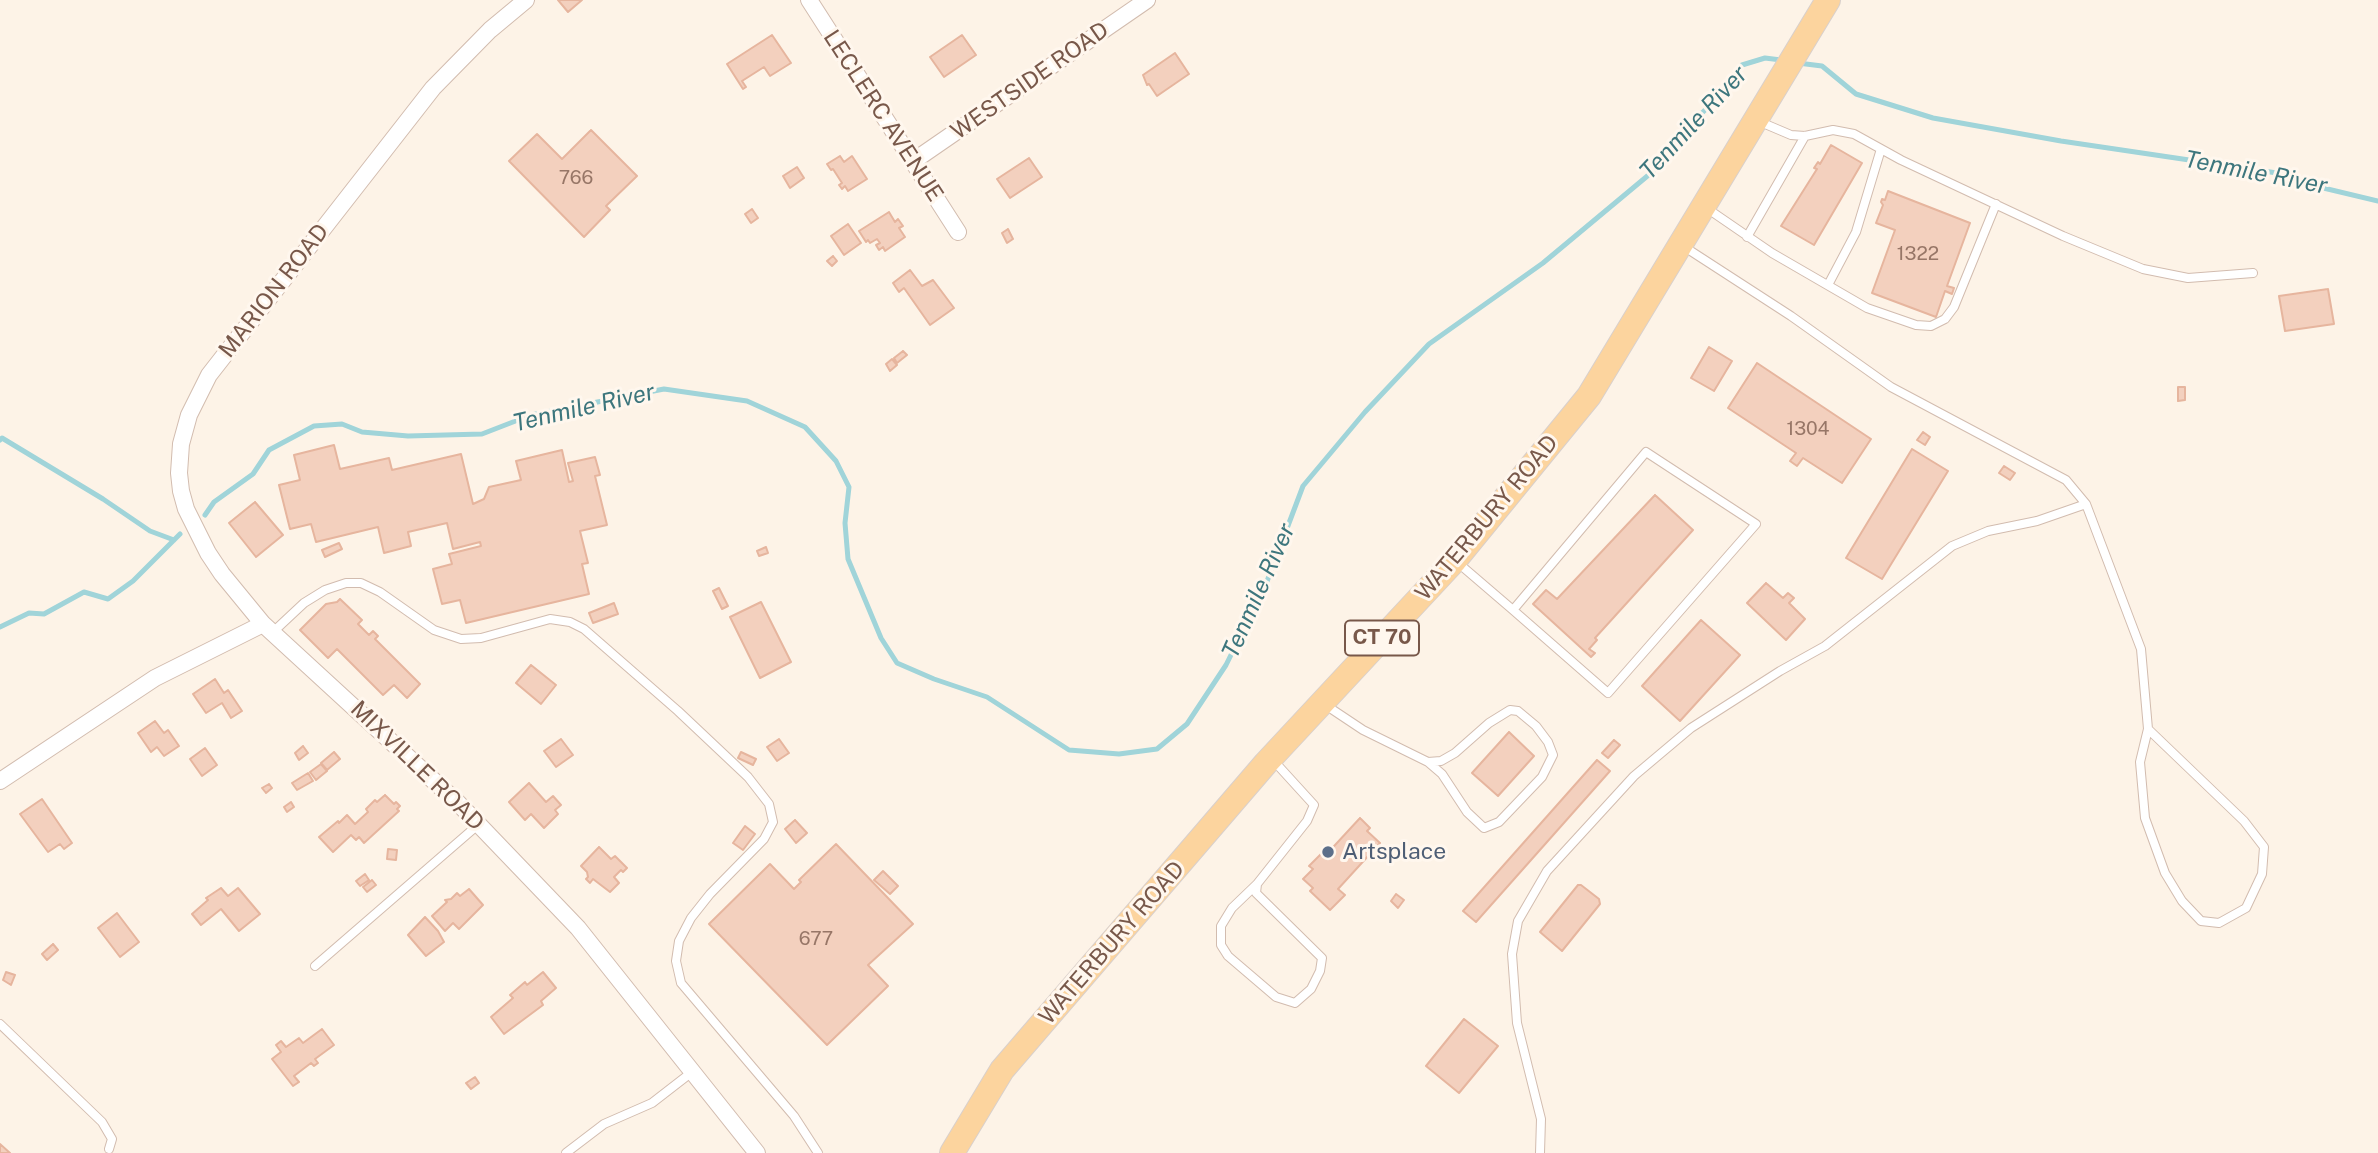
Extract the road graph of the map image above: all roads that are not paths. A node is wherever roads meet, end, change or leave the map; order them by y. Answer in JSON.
{"nodes":[{"id":1,"x":526,"y":0,"type":"edge"},
{"id":2,"x":809,"y":0,"type":"edge"},
{"id":3,"x":1147,"y":0,"type":"edge"},
{"id":4,"x":1828,"y":0,"type":"edge"},
{"id":5,"x":1756,"y":120,"type":"junction"},
{"id":6,"x":1805,"y":136,"type":"junction"},
{"id":7,"x":1881,"y":149,"type":"junction"},
{"id":8,"x":912,"y":162,"type":"junction"},
{"id":9,"x":1996,"y":204,"type":"junction"},
{"id":10,"x":1703,"y":206,"type":"junction"},
{"id":11,"x":958,"y":232,"type":"dead end"},
{"id":12,"x":1747,"y":237,"type":"junction"},
{"id":13,"x":1681,"y":244,"type":"junction"},
{"id":14,"x":2253,"y":273,"type":"dead end"},
{"id":15,"x":1828,"y":285,"type":"junction"},
{"id":16,"x":2085,"y":504,"type":"junction"},
{"id":17,"x":1455,"y":560,"type":"junction"},
{"id":18,"x":1513,"y":610,"type":"junction"},
{"id":19,"x":268,"y":628,"type":"junction"},
{"id":20,"x":1322,"y":703,"type":"junction"},
{"id":21,"x":2148,"y":729,"type":"junction"},
{"id":22,"x":1271,"y":758,"type":"junction"},
{"id":23,"x":1428,"y":762,"type":"junction"},
{"id":24,"x":0,"y":781,"type":"edge"},
{"id":25,"x":479,"y":824,"type":"junction"},
{"id":26,"x":1257,"y":884,"type":"junction"},
{"id":27,"x":315,"y":966,"type":"dead end"},
{"id":28,"x":0,"y":1024,"type":"edge"},
{"id":29,"x":693,"y":1072,"type":"junction"},
{"id":30,"x":109,"y":1149,"type":"dead end"},
{"id":31,"x":566,"y":1153,"type":"edge"},
{"id":32,"x":757,"y":1153,"type":"edge"},
{"id":33,"x":818,"y":1153,"type":"edge"},
{"id":34,"x":951,"y":1153,"type":"edge"},
{"id":35,"x":1539,"y":1153,"type":"edge"}],
"edges":[{"from":1,"to":19,"type":"street","name":"MARION ROAD"},
{"from":2,"to":8,"type":"street","name":"LECLERC AVENUE"},
{"from":3,"to":8,"type":"street","name":"WESTSIDE ROAD"},
{"from":4,"to":5,"type":"main road","name":"WATERBURY ROAD","number":"CT 70"},
{"from":5,"to":6,"type":"lane"},
{"from":5,"to":10,"type":"main road","name":"WATERBURY ROAD","number":"CT 70"},
{"from":6,"to":7,"type":"lane"},
{"from":6,"to":12,"type":"lane"},
{"from":7,"to":9,"type":"lane"},
{"from":7,"to":15,"type":"lane"},
{"from":8,"to":11,"type":"street","name":"LECLERC AVENUE"},
{"from":9,"to":14,"type":"lane"},
{"from":9,"to":15,"type":"lane"},
{"from":10,"to":12,"type":"lane"},
{"from":10,"to":13,"type":"main road","name":"WATERBURY ROAD","number":"CT 70"},
{"from":12,"to":15,"type":"lane"},
{"from":13,"to":16,"type":"lane"},
{"from":13,"to":17,"type":"main road","name":"WATERBURY ROAD","number":"CT 70"},
{"from":16,"to":21,"type":"lane"},
{"from":16,"to":35,"type":"lane"},
{"from":17,"to":18,"type":"lane"},
{"from":17,"to":20,"type":"main road","name":"WATERBURY ROAD","number":"CT 70"},
{"from":18,"to":18,"type":"lane"},
{"from":19,"to":24,"type":"street"},
{"from":19,"to":25,"type":"street","name":"MIXVILLE ROAD"},
{"from":19,"to":33,"type":"lane"},
{"from":20,"to":22,"type":"main road","name":"WATERBURY ROAD","number":"CT 70"},
{"from":20,"to":23,"type":"lane"},
{"from":21,"to":21,"type":"lane"},
{"from":22,"to":26,"type":"lane"},
{"from":22,"to":34,"type":"main road","name":"WATERBURY ROAD","number":"CT 70"},
{"from":23,"to":23,"type":"lane"},
{"from":25,"to":27,"type":"lane"},
{"from":25,"to":29,"type":"street","name":"MIXVILLE ROAD"},
{"from":26,"to":26,"type":"lane"},
{"from":28,"to":30,"type":"lane"},
{"from":29,"to":31,"type":"lane"},
{"from":29,"to":32,"type":"street","name":"MIXVILLE ROAD"}]}
